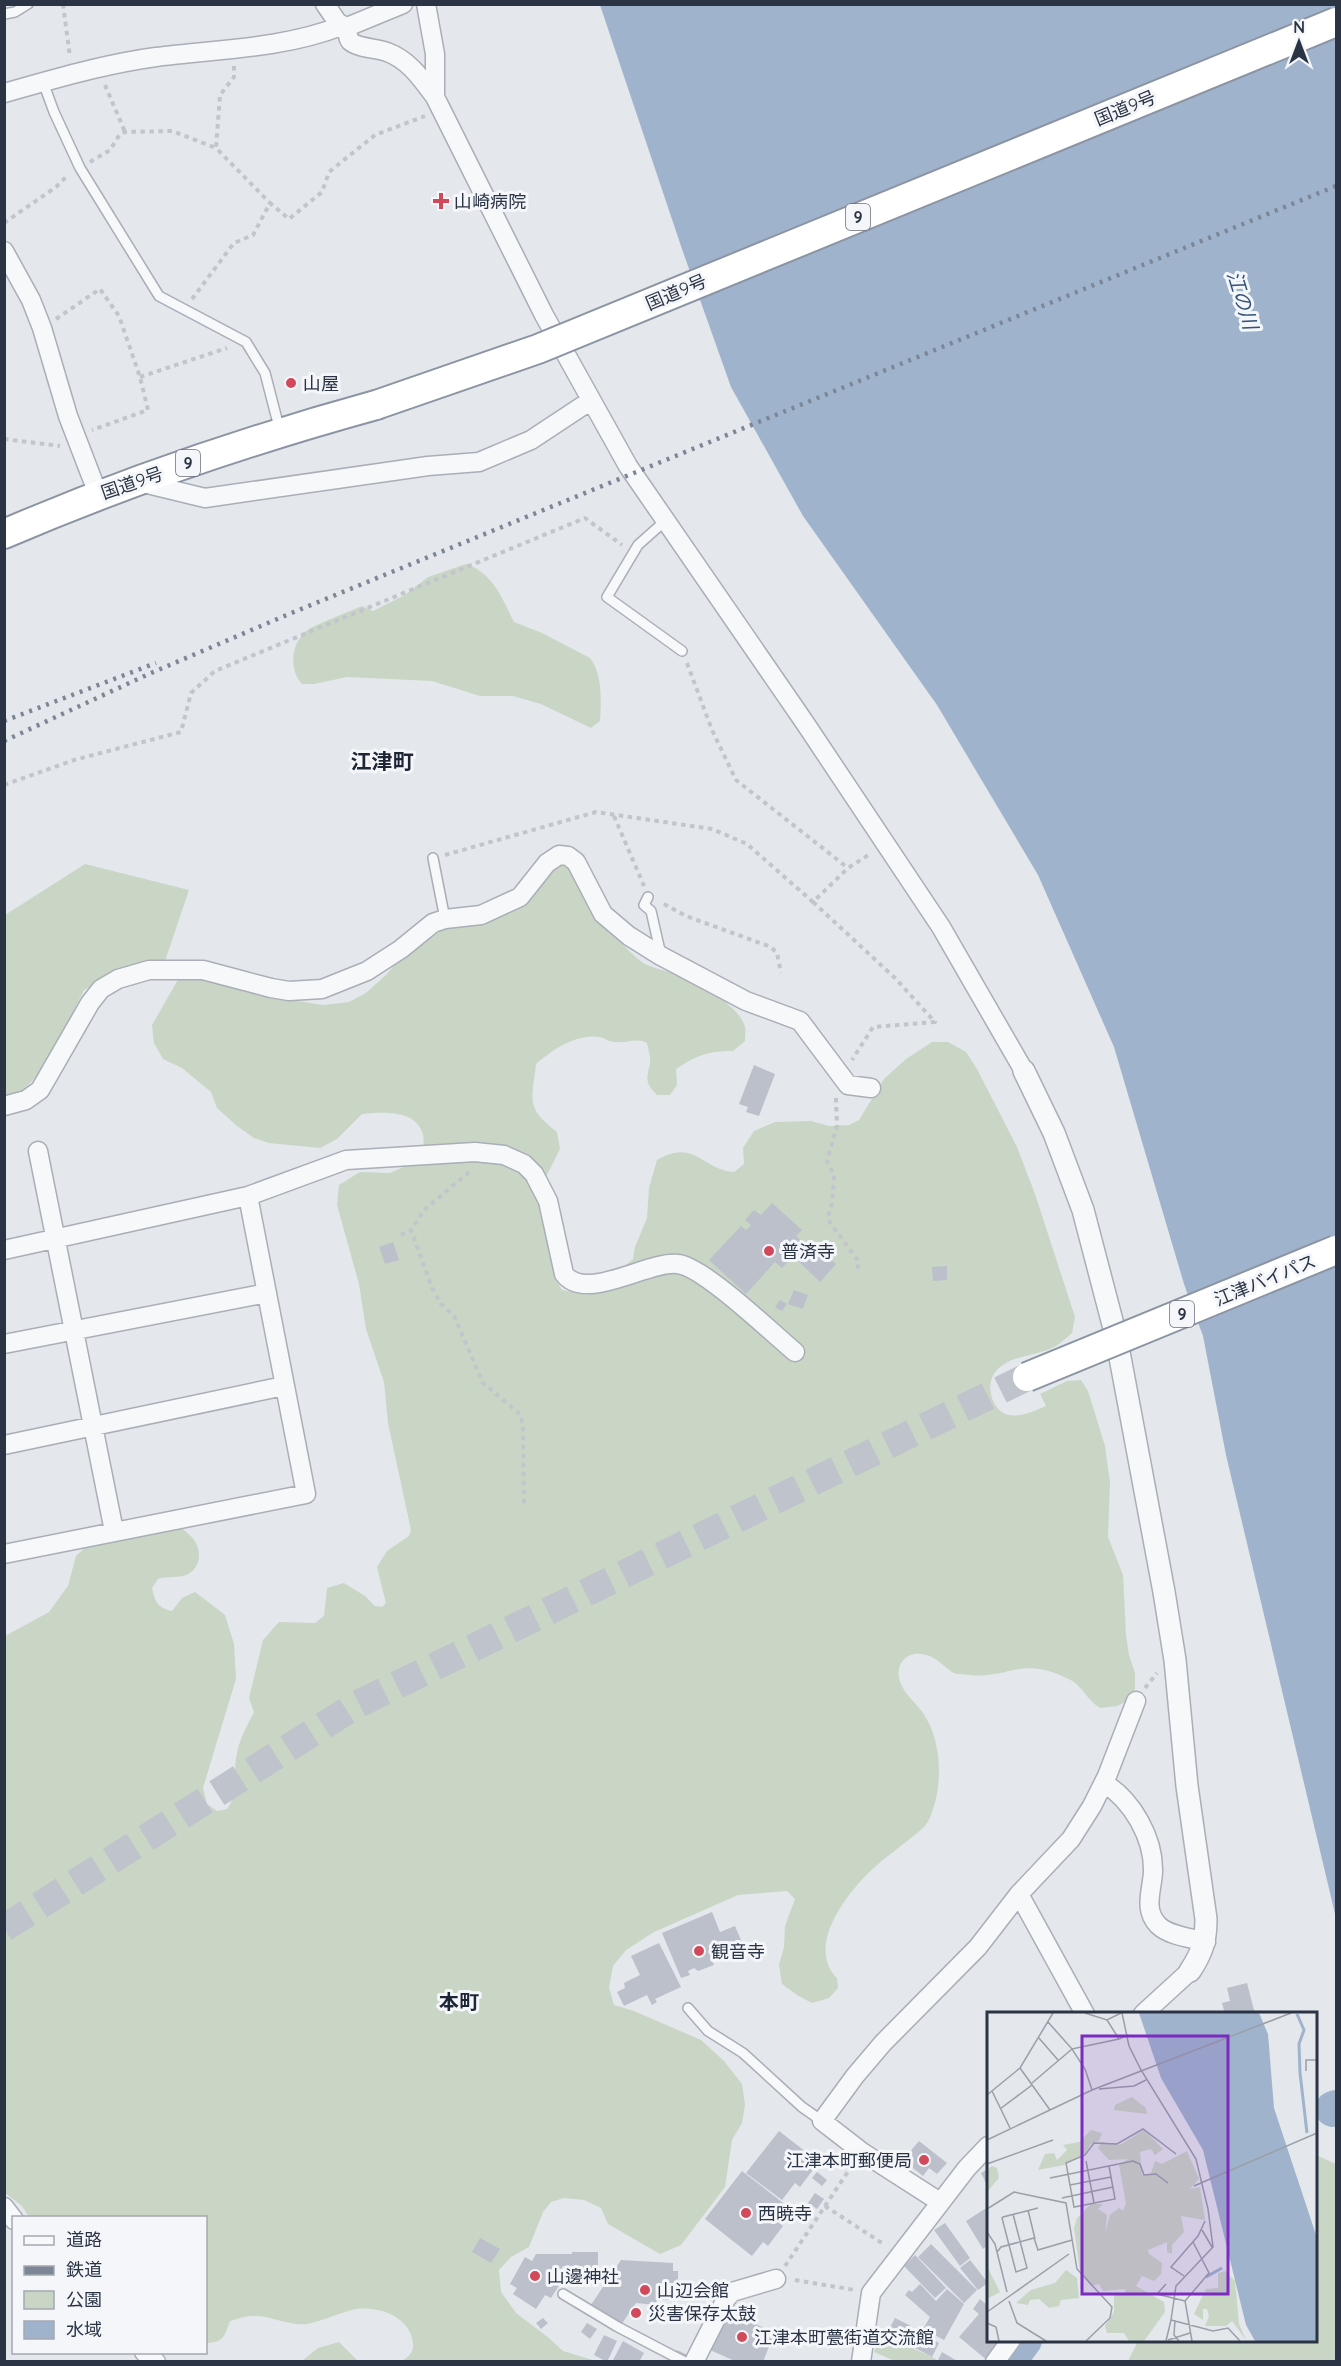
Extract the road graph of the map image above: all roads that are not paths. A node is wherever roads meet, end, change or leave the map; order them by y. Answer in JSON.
{"nodes":[{"id":1,"x":28,"y":4,"type":"edge"},
{"id":2,"x":325,"y":4,"type":"edge"},
{"id":3,"x":403,"y":4,"type":"edge"},
{"id":4,"x":426,"y":4,"type":"edge"},
{"id":5,"x":4,"y":14,"type":"edge"},
{"id":6,"x":1336,"y":22,"type":"edge"},
{"id":7,"x":344,"y":26,"type":"junction"},
{"id":8,"x":43,"y":82,"type":"junction"},
{"id":9,"x":4,"y":93,"type":"edge"},
{"id":10,"x":438,"y":103,"type":"junction"},
{"id":11,"x":4,"y":251,"type":"edge"},
{"id":12,"x":590,"y":401,"type":"junction"},
{"id":13,"x":280,"y":432,"type":"junction"},
{"id":14,"x":136,"y":481,"type":"junction"},
{"id":15,"x":98,"y":494,"type":"junction"},
{"id":16,"x":665,"y":521,"type":"junction"},
{"id":17,"x":4,"y":534,"type":"edge"},
{"id":18,"x":682,"y":651,"type":"road end"},
{"id":19,"x":433,"y":858,"type":"road end"},
{"id":20,"x":648,"y":897,"type":"road end"},
{"id":21,"x":445,"y":919,"type":"junction"},
{"id":22,"x":661,"y":956,"type":"junction"},
{"id":23,"x":1024,"y":1071,"type":"joint"},
{"id":24,"x":871,"y":1088,"type":"dead end"},
{"id":25,"x":4,"y":1106,"type":"edge"},
{"id":26,"x":38,"y":1151,"type":"dead end"},
{"id":27,"x":248,"y":1196,"type":"junction"},
{"id":28,"x":56,"y":1239,"type":"junction"},
{"id":29,"x":1336,"y":1249,"type":"edge"},
{"id":30,"x":4,"y":1250,"type":"edge"},
{"id":31,"x":267,"y":1293,"type":"junction"},
{"id":32,"x":74,"y":1330,"type":"junction"},
{"id":33,"x":1125,"y":1333,"type":"junction"},
{"id":34,"x":4,"y":1344,"type":"edge"},
{"id":35,"x":795,"y":1352,"type":"dead end"},
{"id":36,"x":1027,"y":1377,"type":"tunnel mouth"},
{"id":37,"x":284,"y":1386,"type":"junction"},
{"id":38,"x":94,"y":1427,"type":"junction"},
{"id":39,"x":4,"y":1445,"type":"edge"},
{"id":40,"x":114,"y":1531,"type":"junction"},
{"id":41,"x":4,"y":1554,"type":"edge"},
{"id":42,"x":1136,"y":1701,"type":"dead end"},
{"id":43,"x":1104,"y":1783,"type":"junction"},
{"id":44,"x":1019,"y":1893,"type":"junction"},
{"id":45,"x":1206,"y":1942,"type":"junction"},
{"id":46,"x":1190,"y":1971,"type":"joint"},
{"id":47,"x":688,"y":2008,"type":"dead end"},
{"id":48,"x":1084,"y":2012,"type":"edge"},
{"id":49,"x":1144,"y":2012,"type":"edge"},
{"id":50,"x":822,"y":2121,"type":"junction"},
{"id":51,"x":987,"y":2147,"type":"edge"},
{"id":52,"x":940,"y":2202,"type":"junction"},
{"id":53,"x":776,"y":2279,"type":"road end"},
{"id":54,"x":563,"y":2294,"type":"dead end"},
{"id":55,"x":1009,"y":2342,"type":"edge"},
{"id":56,"x":685,"y":2361,"type":"edge"},
{"id":57,"x":694,"y":2361,"type":"edge"},
{"id":58,"x":861,"y":2361,"type":"edge"},
{"id":59,"x":995,"y":2361,"type":"edge"}],
"edges":[{"from":1,"to":5,"type":"lane"},
{"from":2,"to":7,"type":"street"},
{"from":3,"to":7,"type":"street"},
{"from":4,"to":10,"type":"street"},
{"from":6,"to":13,"type":"highway","name":"国道9号","number":"9","bridge":true},
{"from":7,"to":8,"type":"street"},
{"from":7,"to":10,"type":"street"},
{"from":8,"to":9,"type":"street"},
{"from":8,"to":13,"type":"lane"},
{"from":10,"to":12,"type":"street"},
{"from":11,"to":15,"type":"street"},
{"from":12,"to":14,"type":"street"},
{"from":12,"to":16,"type":"street"},
{"from":13,"to":14,"type":"highway","name":"国道9号","number":"9"},
{"from":14,"to":15,"type":"highway","name":"国道9号","number":"9"},
{"from":15,"to":17,"type":"highway","name":"国道9号","number":"9"},
{"from":16,"to":18,"type":"lane"},
{"from":16,"to":23,"type":"street"},
{"from":19,"to":21,"type":"lane"},
{"from":20,"to":22,"type":"lane"},
{"from":21,"to":22,"type":"street"},
{"from":21,"to":25,"type":"street"},
{"from":22,"to":24,"type":"street"},
{"from":23,"to":33,"type":"street"},
{"from":26,"to":28,"type":"street"},
{"from":27,"to":28,"type":"street"},
{"from":27,"to":31,"type":"street"},
{"from":27,"to":35,"type":"street"},
{"from":28,"to":30,"type":"street"},
{"from":28,"to":32,"type":"street"},
{"from":29,"to":33,"type":"street","bridge":true},
{"from":29,"to":36,"type":"highway","name":"江津バイパス","number":"9","bridge":true},
{"from":31,"to":32,"type":"street"},
{"from":31,"to":37,"type":"street"},
{"from":32,"to":34,"type":"street"},
{"from":32,"to":38,"type":"street"},
{"from":33,"to":45,"type":"street"},
{"from":37,"to":38,"type":"street"},
{"from":37,"to":40,"type":"street"},
{"from":38,"to":39,"type":"street"},
{"from":38,"to":40,"type":"street"},
{"from":40,"to":41,"type":"street"},
{"from":42,"to":43,"type":"street"},
{"from":43,"to":44,"type":"street"},
{"from":43,"to":45,"type":"street"},
{"from":44,"to":48,"type":"street"},
{"from":44,"to":50,"type":"street"},
{"from":45,"to":46,"type":"street"},
{"from":46,"to":49,"type":"street"},
{"from":47,"to":50,"type":"lane"},
{"from":50,"to":52,"type":"street"},
{"from":51,"to":52,"type":"street"},
{"from":52,"to":58,"type":"street"},
{"from":53,"to":57,"type":"street"},
{"from":54,"to":56,"type":"lane"},
{"from":55,"to":59,"type":"street"}]}
